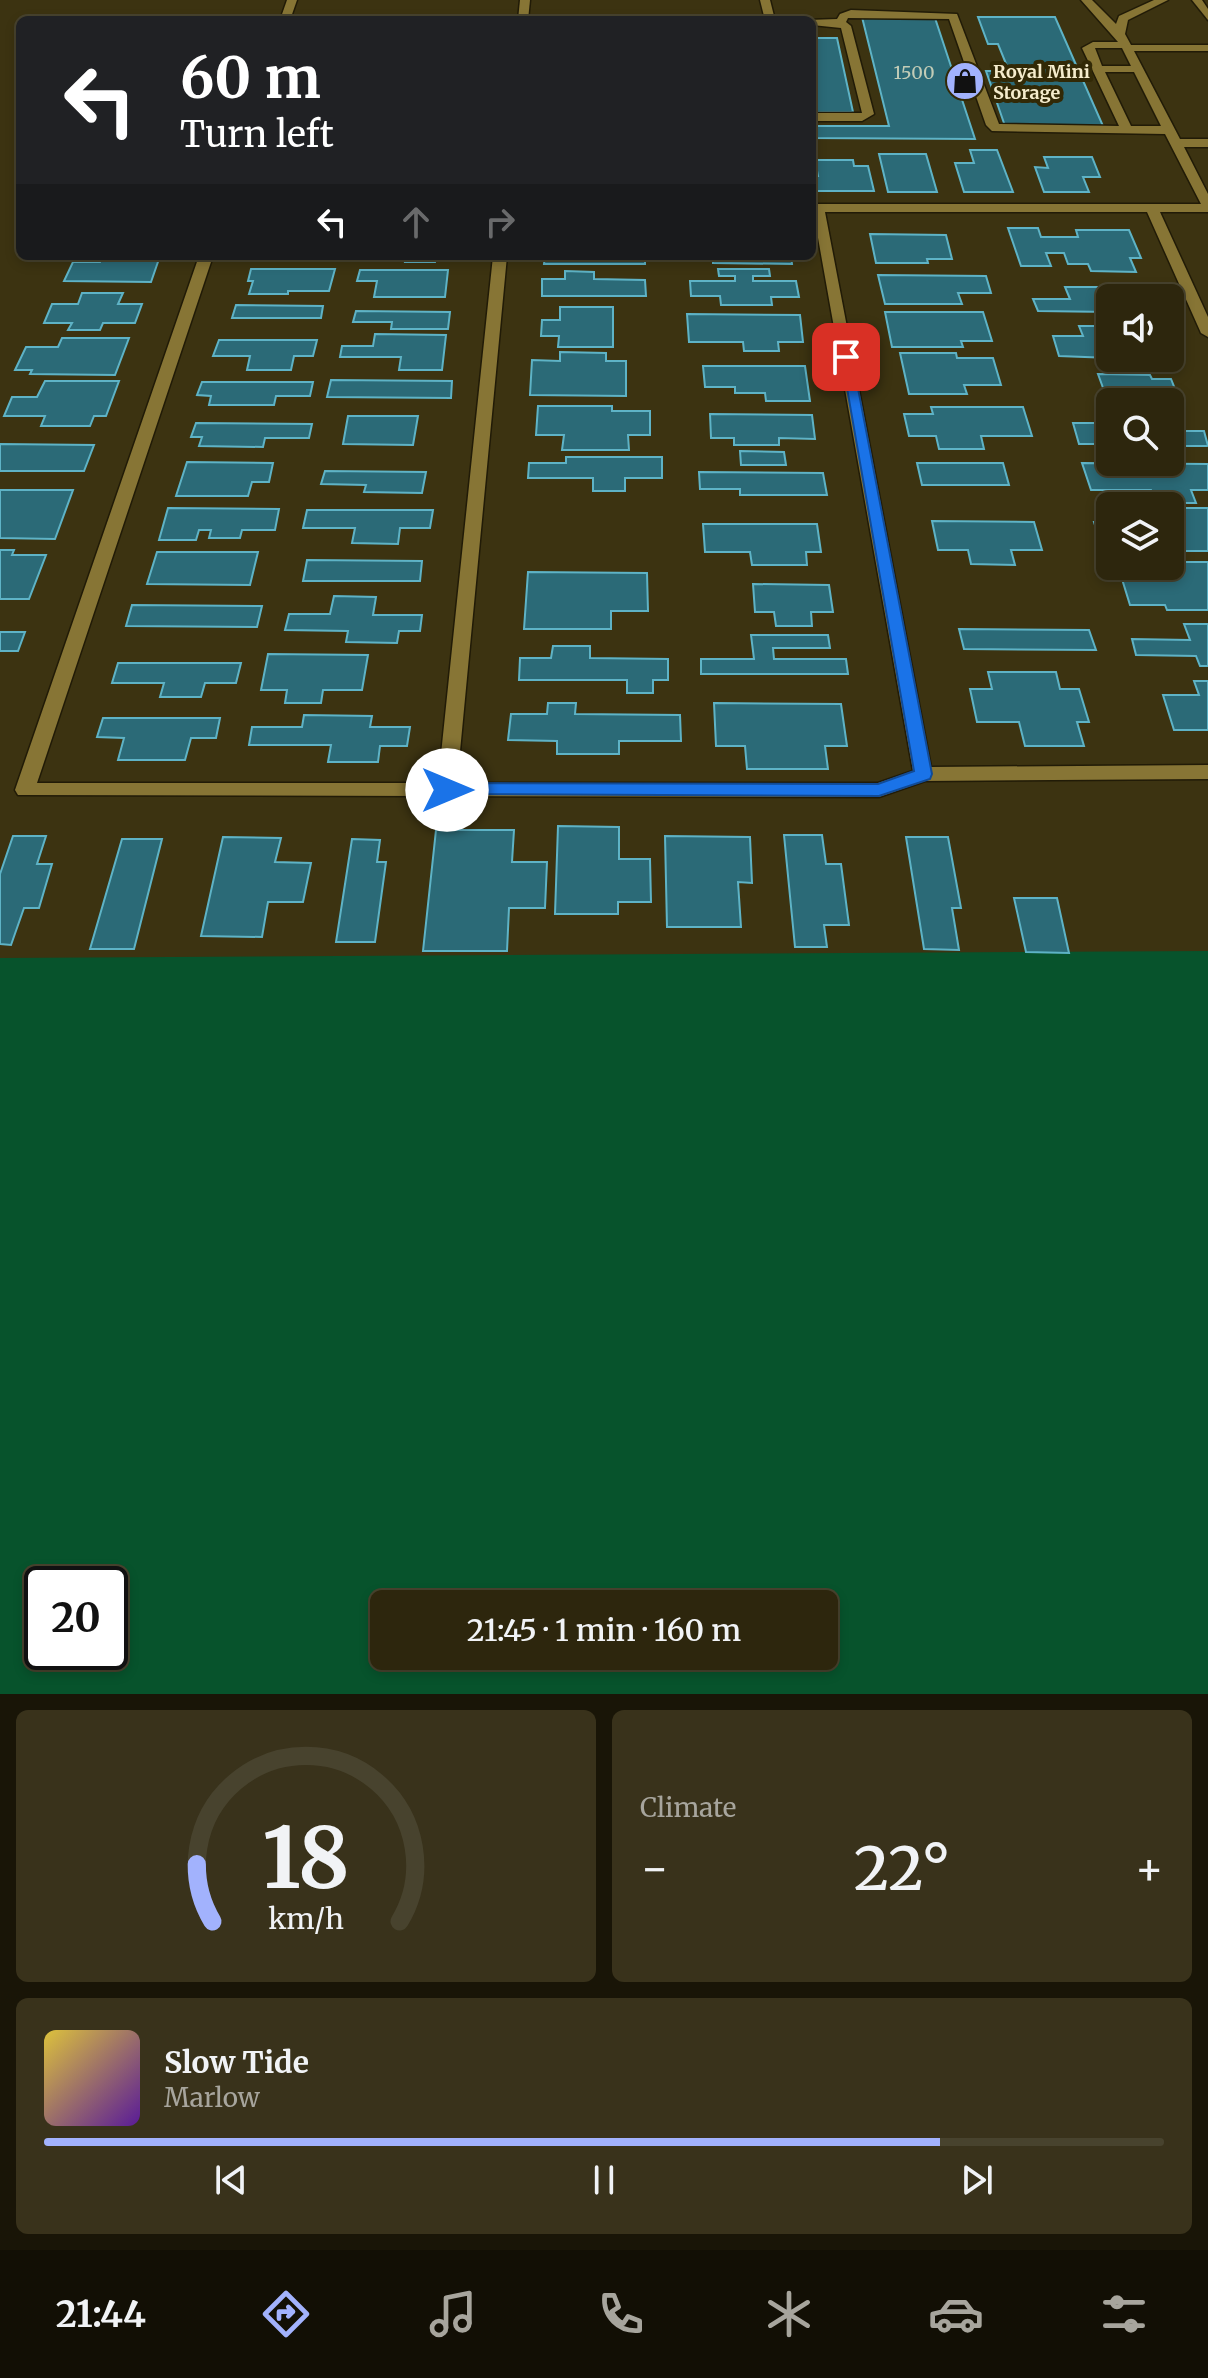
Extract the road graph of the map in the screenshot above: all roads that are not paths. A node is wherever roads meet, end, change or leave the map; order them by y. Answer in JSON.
{"nodes":[{"id":1,"x":1086,"y":0,"type":"edge"},
{"id":2,"x":1163,"y":0,"type":"edge"},
{"id":3,"x":1197,"y":0,"type":"edge"},
{"id":4,"x":1208,"y":17,"type":"edge"},
{"id":5,"x":816,"y":22,"type":"edge"},
{"id":6,"x":840,"y":23,"type":"junction"},
{"id":7,"x":1124,"y":42,"type":"junction"},
{"id":8,"x":1208,"y":48,"type":"edge"},
{"id":9,"x":1098,"y":69,"type":"junction"},
{"id":10,"x":1138,"y":69,"type":"junction"},
{"id":11,"x":816,"y":117,"type":"edge"},
{"id":12,"x":1127,"y":130,"type":"junction"},
{"id":13,"x":1168,"y":130,"type":"junction"},
{"id":14,"x":1175,"y":143,"type":"junction"},
{"id":15,"x":1208,"y":143,"type":"edge"},
{"id":16,"x":1208,"y":207,"type":"edge"},
{"id":17,"x":816,"y":208,"type":"edge"},
{"id":18,"x":1152,"y":208,"type":"junction"},
{"id":19,"x":816,"y":213,"type":"edge"},
{"id":20,"x":205,"y":260,"type":"edge"},
{"id":21,"x":500,"y":260,"type":"edge"},
{"id":22,"x":1208,"y":333,"type":"edge"},
{"id":23,"x":1208,"y":772,"type":"edge"},
{"id":24,"x":923,"y":774,"type":"junction"},
{"id":25,"x":447,"y":790,"type":"junction"}],
"edges":[{"from":1,"to":7,"type":"street"},
{"from":2,"to":7,"type":"street"},
{"from":3,"to":4,"type":"street"},
{"from":5,"to":6,"type":"street"},
{"from":6,"to":11,"type":"street"},
{"from":6,"to":12,"type":"street"},
{"from":7,"to":8,"type":"street"},
{"from":7,"to":9,"type":"street"},
{"from":7,"to":10,"type":"street"},
{"from":9,"to":10,"type":"street"},
{"from":9,"to":12,"type":"street"},
{"from":10,"to":13,"type":"street"},
{"from":12,"to":13,"type":"street"},
{"from":13,"to":14,"type":"street"},
{"from":14,"to":15,"type":"street"},
{"from":14,"to":16,"type":"street"},
{"from":16,"to":18,"type":"street"},
{"from":17,"to":18,"type":"street"},
{"from":18,"to":22,"type":"street"},
{"from":19,"to":24,"type":"street"},
{"from":20,"to":25,"type":"street"},
{"from":21,"to":25,"type":"street"},
{"from":23,"to":24,"type":"street"},
{"from":24,"to":25,"type":"street"}]}
